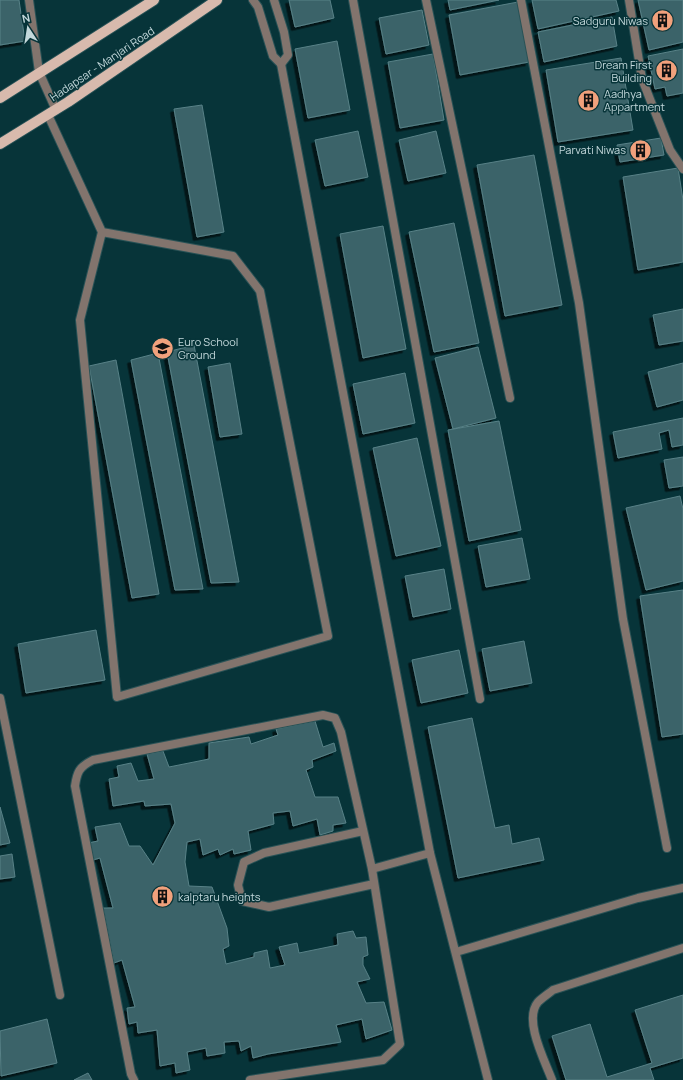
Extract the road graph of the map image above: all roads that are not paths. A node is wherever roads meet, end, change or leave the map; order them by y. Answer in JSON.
{"nodes":[{"id":1,"x":29,"y":0,"type":"edge"},
{"id":2,"x":154,"y":0,"type":"edge"},
{"id":3,"x":216,"y":0,"type":"edge"},
{"id":4,"x":253,"y":0,"type":"edge"},
{"id":5,"x":274,"y":0,"type":"edge"},
{"id":6,"x":353,"y":0,"type":"edge"},
{"id":7,"x":426,"y":0,"type":"edge"},
{"id":8,"x":521,"y":0,"type":"edge"},
{"id":9,"x":629,"y":0,"type":"edge"},
{"id":10,"x":142,"y":4,"type":"edge"},
{"id":11,"x":281,"y":64,"type":"junction"},
{"id":12,"x":39,"y":72,"type":"junction"},
{"id":13,"x":0,"y":98,"type":"edge"},
{"id":14,"x":52,"y":112,"type":"junction"},
{"id":15,"x":0,"y":144,"type":"edge"},
{"id":16,"x":683,"y":169,"type":"edge"},
{"id":17,"x":102,"y":232,"type":"junction"},
{"id":18,"x":510,"y":398,"type":"dead end"},
{"id":19,"x":0,"y":698,"type":"edge"},
{"id":20,"x":480,"y":699,"type":"dead end"},
{"id":21,"x":363,"y":831,"type":"junction"},
{"id":22,"x":667,"y":848,"type":"dead end"},
{"id":23,"x":430,"y":853,"type":"junction"},
{"id":24,"x":372,"y":869,"type":"junction"},
{"id":25,"x":374,"y":884,"type":"junction"},
{"id":26,"x":683,"y":888,"type":"edge"},
{"id":27,"x":683,"y":948,"type":"edge"},
{"id":28,"x":456,"y":952,"type":"junction"},
{"id":29,"x":60,"y":995,"type":"dead end"},
{"id":30,"x":134,"y":1080,"type":"edge"},
{"id":31,"x":250,"y":1080,"type":"edge"},
{"id":32,"x":488,"y":1080,"type":"edge"},
{"id":33,"x":552,"y":1080,"type":"edge"}],
"edges":[{"from":1,"to":12,"type":"street"},
{"from":2,"to":10,"type":"main road"},
{"from":3,"to":14,"type":"main road","name":"Hadapsar - Manjari Road"},
{"from":4,"to":11,"type":"street"},
{"from":5,"to":11,"type":"street"},
{"from":6,"to":20,"type":"street"},
{"from":7,"to":18,"type":"street"},
{"from":8,"to":22,"type":"street"},
{"from":9,"to":16,"type":"street"},
{"from":10,"to":12,"type":"main road"},
{"from":11,"to":23,"type":"street"},
{"from":12,"to":13,"type":"main road"},
{"from":12,"to":14,"type":"street"},
{"from":14,"to":15,"type":"main road","name":"Hadapsar - Manjari Road"},
{"from":14,"to":17,"type":"street"},
{"from":17,"to":17,"type":"street"},
{"from":19,"to":29,"type":"street"},
{"from":21,"to":24,"type":"street"},
{"from":21,"to":25,"type":"street"},
{"from":21,"to":30,"type":"street"},
{"from":23,"to":24,"type":"street"},
{"from":23,"to":28,"type":"street"},
{"from":24,"to":25,"type":"street"},
{"from":25,"to":31,"type":"street"},
{"from":26,"to":28,"type":"street"},
{"from":27,"to":33,"type":"street"},
{"from":28,"to":32,"type":"street"}]}
